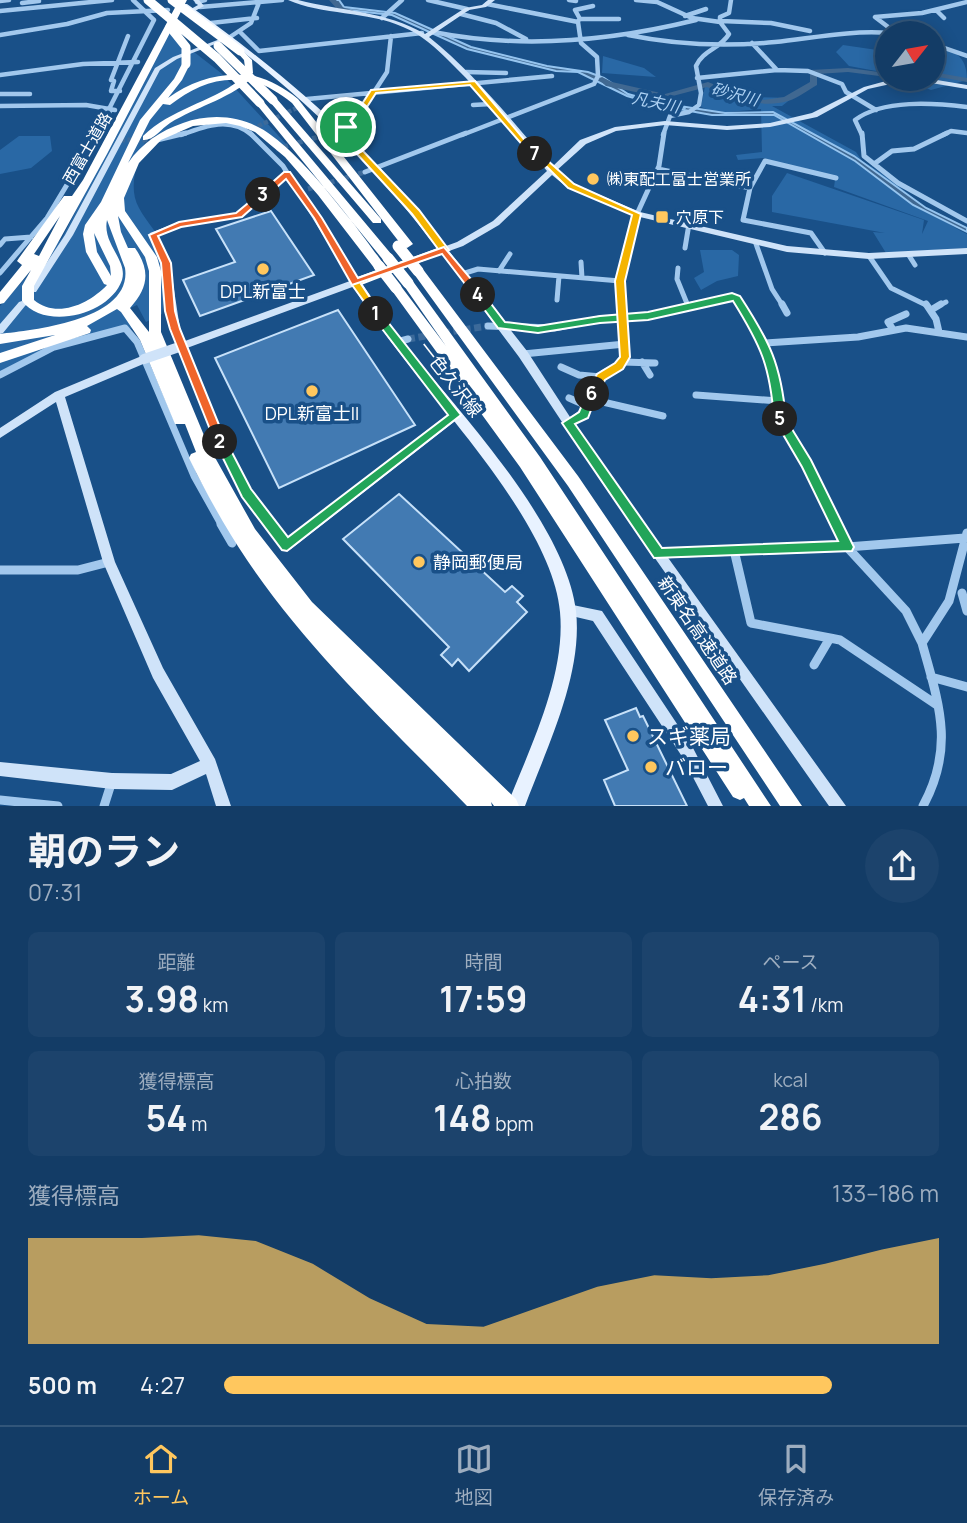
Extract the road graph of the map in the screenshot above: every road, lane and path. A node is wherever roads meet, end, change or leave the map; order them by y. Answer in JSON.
{"nodes":[{"id":1,"x":9,"y":0,"type":"edge"},
{"id":2,"x":39,"y":0,"type":"edge"},
{"id":3,"x":112,"y":0,"type":"edge"},
{"id":4,"x":135,"y":0,"type":"edge"},
{"id":5,"x":148,"y":0,"type":"edge"},
{"id":6,"x":163,"y":0,"type":"edge"},
{"id":7,"x":173,"y":0,"type":"edge"},
{"id":8,"x":205,"y":0,"type":"edge"},
{"id":9,"x":282,"y":0,"type":"edge"},
{"id":10,"x":291,"y":0,"type":"edge"},
{"id":11,"x":428,"y":0,"type":"edge"},
{"id":12,"x":569,"y":0,"type":"edge"},
{"id":13,"x":636,"y":0,"type":"edge"},
{"id":14,"x":731,"y":0,"type":"edge"},
{"id":15,"x":0,"y":1,"type":"edge"},
{"id":16,"x":22,"y":1,"type":"edge"},
{"id":17,"x":576,"y":1,"type":"edge"},
{"id":18,"x":655,"y":1,"type":"edge"},
{"id":19,"x":260,"y":2,"type":"edge"},
{"id":20,"x":967,"y":2,"type":"edge"},
{"id":21,"x":403,"y":3,"type":"edge"},
{"id":22,"x":490,"y":3,"type":"edge"},
{"id":23,"x":189,"y":5,"type":"edge"},
{"id":24,"x":593,"y":6,"type":"dead end"},
{"id":25,"x":38,"y":8,"type":"junction"},
{"id":26,"x":937,"y":8,"type":"junction"},
{"id":27,"x":21,"y":9,"type":"junction"},
{"id":28,"x":706,"y":9,"type":"dead end"},
{"id":29,"x":145,"y":10,"type":"junction"},
{"id":30,"x":168,"y":10,"type":"dead end"},
{"id":31,"x":464,"y":11,"type":"junction"},
{"id":32,"x":494,"y":11,"type":"dead end"},
{"id":33,"x":3,"y":13,"type":"edge"},
{"id":34,"x":107,"y":13,"type":"junction"},
{"id":35,"x":903,"y":15,"type":"junction"},
{"id":36,"x":384,"y":16,"type":"junction"},
{"id":37,"x":685,"y":16,"type":"junction"},
{"id":38,"x":257,"y":18,"type":"junction"},
{"id":39,"x":944,"y":18,"type":"dead end"},
{"id":40,"x":619,"y":19,"type":"dead end"},
{"id":41,"x":579,"y":20,"type":"junction"},
{"id":42,"x":698,"y":20,"type":"junction"},
{"id":43,"x":721,"y":21,"type":"junction"},
{"id":44,"x":880,"y":21,"type":"edge"},
{"id":45,"x":910,"y":21,"type":"edge"},
{"id":46,"x":211,"y":23,"type":"junction"},
{"id":47,"x":810,"y":30,"type":"dead end"},
{"id":48,"x":241,"y":33,"type":"junction"},
{"id":49,"x":875,"y":33,"type":"edge"},
{"id":50,"x":0,"y":34,"type":"edge"},
{"id":51,"x":428,"y":34,"type":"junction"},
{"id":52,"x":627,"y":35,"type":"junction"},
{"id":53,"x":128,"y":36,"type":"dead end"},
{"id":54,"x":391,"y":36,"type":"junction"},
{"id":55,"x":230,"y":37,"type":"junction"},
{"id":56,"x":581,"y":37,"type":"junction"},
{"id":57,"x":526,"y":39,"type":"junction"},
{"id":58,"x":752,"y":43,"type":"junction"},
{"id":59,"x":721,"y":45,"type":"junction"},
{"id":60,"x":945,"y":48,"type":"edge"},
{"id":61,"x":967,"y":56,"type":"edge"},
{"id":62,"x":154,"y":62,"type":"dead end"},
{"id":63,"x":117,"y":63,"type":"junction"},
{"id":64,"x":136,"y":63,"type":"junction"},
{"id":65,"x":165,"y":63,"type":"junction"},
{"id":66,"x":471,"y":67,"type":"dead end"},
{"id":67,"x":778,"y":70,"type":"junction"},
{"id":68,"x":465,"y":72,"type":"junction"},
{"id":69,"x":506,"y":73,"type":"dead end"},
{"id":70,"x":0,"y":75,"type":"edge"},
{"id":71,"x":552,"y":76,"type":"dead end"},
{"id":72,"x":697,"y":78,"type":"junction"},
{"id":73,"x":472,"y":83,"type":"junction"},
{"id":74,"x":967,"y":87,"type":"edge"},
{"id":75,"x":120,"y":91,"type":"junction"},
{"id":76,"x":374,"y":91,"type":"junction"},
{"id":77,"x":0,"y":94,"type":"edge"},
{"id":78,"x":30,"y":94,"type":"dead end"},
{"id":79,"x":851,"y":95,"type":"junction"},
{"id":80,"x":307,"y":102,"type":"junction"},
{"id":81,"x":473,"y":104,"type":"dead end"},
{"id":82,"x":491,"y":104,"type":"junction"},
{"id":83,"x":0,"y":106,"type":"edge"},
{"id":84,"x":967,"y":107,"type":"edge"},
{"id":85,"x":111,"y":110,"type":"junction"},
{"id":86,"x":876,"y":110,"type":"junction"},
{"id":87,"x":505,"y":119,"type":"junction"},
{"id":88,"x":665,"y":123,"type":"junction"},
{"id":89,"x":339,"y":130,"type":"junction"},
{"id":90,"x":967,"y":133,"type":"edge"},
{"id":91,"x":329,"y":134,"type":"tunnel mouth"},
{"id":92,"x":138,"y":135,"type":"junction"},
{"id":93,"x":157,"y":141,"type":"tunnel mouth"},
{"id":94,"x":133,"y":163,"type":"junction"},
{"id":95,"x":874,"y":164,"type":"junction"},
{"id":96,"x":375,"y":169,"type":"junction"},
{"id":97,"x":657,"y":169,"type":"junction"},
{"id":98,"x":551,"y":171,"type":"junction"},
{"id":99,"x":365,"y":172,"type":"tunnel mouth"},
{"id":100,"x":287,"y":174,"type":"junction"},
{"id":101,"x":836,"y":178,"type":"dead end"},
{"id":102,"x":750,"y":188,"type":"junction"},
{"id":103,"x":308,"y":189,"type":"tunnel mouth"},
{"id":104,"x":299,"y":191,"type":"junction"},
{"id":105,"x":76,"y":198,"type":"junction"},
{"id":106,"x":112,"y":200,"type":"junction"},
{"id":107,"x":637,"y":214,"type":"junction"},
{"id":108,"x":107,"y":216,"type":"junction"},
{"id":109,"x":967,"y":221,"type":"edge"},
{"id":110,"x":689,"y":224,"type":"junction"},
{"id":111,"x":7,"y":230,"type":"dead end"},
{"id":112,"x":35,"y":238,"type":"junction"},
{"id":113,"x":5,"y":239,"type":"junction"},
{"id":114,"x":755,"y":244,"type":"junction"},
{"id":115,"x":0,"y":245,"type":"edge"},
{"id":116,"x":403,"y":245,"type":"junction"},
{"id":117,"x":685,"y":248,"type":"dead end"},
{"id":118,"x":444,"y":250,"type":"junction"},
{"id":119,"x":967,"y":251,"type":"edge"},
{"id":120,"x":825,"y":253,"type":"junction"},
{"id":121,"x":510,"y":254,"type":"dead end"},
{"id":122,"x":908,"y":254,"type":"junction"},
{"id":123,"x":869,"y":256,"type":"junction"},
{"id":124,"x":383,"y":262,"type":"junction"},
{"id":125,"x":581,"y":262,"type":"dead end"},
{"id":126,"x":915,"y":265,"type":"dead end"},
{"id":127,"x":678,"y":268,"type":"dead end"},
{"id":128,"x":499,"y":271,"type":"junction"},
{"id":129,"x":0,"y":273,"type":"edge"},
{"id":130,"x":462,"y":274,"type":"junction"},
{"id":131,"x":559,"y":276,"type":"junction"},
{"id":132,"x":412,"y":277,"type":"junction"},
{"id":133,"x":582,"y":278,"type":"junction"},
{"id":134,"x":108,"y":281,"type":"dead end"},
{"id":135,"x":620,"y":281,"type":"junction"},
{"id":136,"x":355,"y":282,"type":"junction"},
{"id":137,"x":36,"y":283,"type":"dead end"},
{"id":138,"x":0,"y":287,"type":"edge"},
{"id":139,"x":0,"y":300,"type":"edge"},
{"id":140,"x":557,"y":300,"type":"dead end"},
{"id":141,"x":946,"y":302,"type":"dead end"},
{"id":142,"x":22,"y":304,"type":"dead end"},
{"id":143,"x":688,"y":306,"type":"junction"},
{"id":144,"x":931,"y":310,"type":"junction"},
{"id":145,"x":127,"y":312,"type":"dead end"},
{"id":146,"x":787,"y":313,"type":"dead end"},
{"id":147,"x":906,"y":314,"type":"dead end"},
{"id":148,"x":622,"y":318,"type":"junction"},
{"id":149,"x":502,"y":325,"type":"junction"},
{"id":150,"x":488,"y":326,"type":"tunnel mouth"},
{"id":151,"x":892,"y":328,"type":"junction"},
{"id":152,"x":939,"y":332,"type":"junction"},
{"id":153,"x":5,"y":335,"type":"edge"},
{"id":154,"x":967,"y":337,"type":"edge"},
{"id":155,"x":765,"y":343,"type":"junction"},
{"id":156,"x":625,"y":344,"type":"junction"},
{"id":157,"x":182,"y":346,"type":"junction"},
{"id":158,"x":523,"y":354,"type":"junction"},
{"id":159,"x":0,"y":358,"type":"edge"},
{"id":160,"x":144,"y":359,"type":"junction"},
{"id":161,"x":623,"y":362,"type":"junction"},
{"id":162,"x":642,"y":362,"type":"junction"},
{"id":163,"x":655,"y":363,"type":"dead end"},
{"id":164,"x":561,"y":367,"type":"dead end"},
{"id":165,"x":0,"y":375,"type":"edge"},
{"id":166,"x":650,"y":375,"type":"dead end"},
{"id":167,"x":601,"y":377,"type":"junction"},
{"id":168,"x":59,"y":395,"type":"junction"},
{"id":169,"x":696,"y":395,"type":"dead end"},
{"id":170,"x":569,"y":398,"type":"dead end"},
{"id":171,"x":778,"y":401,"type":"junction"},
{"id":172,"x":589,"y":402,"type":"junction"},
{"id":173,"x":455,"y":415,"type":"junction"},
{"id":174,"x":663,"y":416,"type":"dead end"},
{"id":175,"x":568,"y":423,"type":"junction"},
{"id":176,"x":0,"y":434,"type":"edge"},
{"id":177,"x":966,"y":536,"type":"edge"},
{"id":178,"x":232,"y":542,"type":"dead end"},
{"id":179,"x":847,"y":547,"type":"junction"},
{"id":180,"x":734,"y":550,"type":"junction"},
{"id":181,"x":659,"y":554,"type":"junction"},
{"id":182,"x":108,"y":562,"type":"junction"},
{"id":183,"x":0,"y":570,"type":"edge"},
{"id":184,"x":961,"y":592,"type":"edge"},
{"id":185,"x":568,"y":610,"type":"junction"},
{"id":186,"x":967,"y":611,"type":"edge"},
{"id":187,"x":830,"y":638,"type":"junction"},
{"id":188,"x":922,"y":643,"type":"junction"},
{"id":189,"x":814,"y":665,"type":"dead end"},
{"id":190,"x":931,"y":677,"type":"junction"},
{"id":191,"x":967,"y":687,"type":"edge"},
{"id":192,"x":938,"y":706,"type":"junction"},
{"id":193,"x":210,"y":764,"type":"junction"},
{"id":194,"x":0,"y":769,"type":"edge"},
{"id":195,"x":112,"y":781,"type":"junction"},
{"id":196,"x":0,"y":800,"type":"edge"},
{"id":197,"x":21,"y":804,"type":"edge"},
{"id":198,"x":58,"y":806,"type":"edge"},
{"id":199,"x":104,"y":806,"type":"edge"},
{"id":200,"x":224,"y":806,"type":"edge"},
{"id":201,"x":482,"y":806,"type":"edge"},
{"id":202,"x":509,"y":806,"type":"edge"},
{"id":203,"x":516,"y":806,"type":"edge"},
{"id":204,"x":716,"y":806,"type":"edge"},
{"id":205,"x":750,"y":806,"type":"edge"},
{"id":206,"x":761,"y":806,"type":"edge"},
{"id":207,"x":792,"y":806,"type":"edge"},
{"id":208,"x":839,"y":806,"type":"edge"},
{"id":209,"x":923,"y":806,"type":"edge"}],
"edges":[{"from":1,"to":15,"type":"street"},
{"from":2,"to":16,"type":"street"},
{"from":2,"to":25,"type":"street"},
{"from":3,"to":25,"type":"street"},
{"from":4,"to":29,"type":"street"},
{"from":4,"to":34,"type":"street"},
{"from":4,"to":92,"type":"highway","bridge":true},
{"from":5,"to":124,"type":"highway","bridge":true},
{"from":6,"to":116,"type":"highway","name":"新東名高速道路","bridge":true},
{"from":7,"to":94,"type":"highway","bridge":true},
{"from":8,"to":23,"type":"street"},
{"from":9,"to":19,"type":"street"},
{"from":10,"to":36,"type":"street"},
{"from":11,"to":31,"type":"street"},
{"from":12,"to":17,"type":"street"},
{"from":13,"to":18,"type":"street"},
{"from":14,"to":43,"type":"street"},
{"from":16,"to":27,"type":"street"},
{"from":18,"to":37,"type":"street"},
{"from":19,"to":23,"type":"street"},
{"from":19,"to":38,"type":"street"},
{"from":20,"to":26,"type":"street"},
{"from":21,"to":36,"type":"street"},
{"from":22,"to":31,"type":"street"},
{"from":22,"to":32,"type":"street"},
{"from":22,"to":41,"type":"street"},
{"from":23,"to":46,"type":"main road"},
{"from":23,"to":105,"type":"highway","name":"西富士道路"},
{"from":23,"to":112,"type":"highway","name":"西富士道路"},
{"from":24,"to":41,"type":"street"},
{"from":25,"to":27,"type":"street"},
{"from":26,"to":35,"type":"street"},
{"from":26,"to":39,"type":"street"},
{"from":27,"to":33,"type":"street"},
{"from":28,"to":37,"type":"street"},
{"from":29,"to":30,"type":"street"},
{"from":29,"to":34,"type":"street"},
{"from":29,"to":64,"type":"street"},
{"from":31,"to":51,"type":"street"},
{"from":31,"to":57,"type":"street"},
{"from":34,"to":50,"type":"street"},
{"from":35,"to":44,"type":"street"},
{"from":35,"to":45,"type":"street"},
{"from":36,"to":51,"type":"street"},
{"from":37,"to":42,"type":"street"},
{"from":38,"to":46,"type":"street"},
{"from":38,"to":48,"type":"street"},
{"from":40,"to":41,"type":"street"},
{"from":41,"to":56,"type":"street"},
{"from":42,"to":43,"type":"street"},
{"from":42,"to":52,"type":"street"},
{"from":43,"to":47,"type":"street"},
{"from":43,"to":59,"type":"street"},
{"from":46,"to":55,"type":"main road"},
{"from":48,"to":54,"type":"street"},
{"from":48,"to":55,"type":"street"},
{"from":49,"to":58,"type":"street"},
{"from":51,"to":54,"type":"street"},
{"from":51,"to":57,"type":"street"},
{"from":51,"to":68,"type":"street"},
{"from":52,"to":56,"type":"street"},
{"from":52,"to":59,"type":"street"},
{"from":53,"to":63,"type":"street"},
{"from":54,"to":76,"type":"street"},
{"from":55,"to":65,"type":"street"},
{"from":55,"to":80,"type":"main road"},
{"from":56,"to":57,"type":"street"},
{"from":56,"to":87,"type":"street"},
{"from":58,"to":59,"type":"street"},
{"from":58,"to":67,"type":"street"},
{"from":59,"to":72,"type":"street"},
{"from":60,"to":61,"type":"street"},
{"from":62,"to":65,"type":"street"},
{"from":63,"to":64,"type":"street"},
{"from":63,"to":70,"type":"street"},
{"from":63,"to":75,"type":"street"},
{"from":64,"to":75,"type":"street"},
{"from":65,"to":137,"type":"street"},
{"from":66,"to":68,"type":"street"},
{"from":67,"to":72,"type":"street"},
{"from":67,"to":79,"type":"street"},
{"from":68,"to":69,"type":"street"},
{"from":68,"to":73,"type":"street"},
{"from":71,"to":73,"type":"street"},
{"from":72,"to":88,"type":"street"},
{"from":73,"to":76,"type":"street"},
{"from":73,"to":82,"type":"street"},
{"from":74,"to":79,"type":"street"},
{"from":75,"to":85,"type":"street"},
{"from":76,"to":80,"type":"street"},
{"from":76,"to":89,"type":"street"},
{"from":77,"to":78,"type":"street"},
{"from":79,"to":86,"type":"street"},
{"from":79,"to":88,"type":"street"},
{"from":80,"to":89,"type":"main road"},
{"from":81,"to":82,"type":"street"},
{"from":82,"to":87,"type":"street"},
{"from":83,"to":85,"type":"street"},
{"from":84,"to":86,"type":"street"},
{"from":85,"to":112,"type":"street"},
{"from":86,"to":95,"type":"street"},
{"from":87,"to":96,"type":"street"},
{"from":87,"to":98,"type":"street"},
{"from":88,"to":97,"type":"street"},
{"from":88,"to":98,"type":"street"},
{"from":89,"to":91,"type":"street"},
{"from":89,"to":96,"type":"main road"},
{"from":90,"to":95,"type":"street"},
{"from":92,"to":106,"type":"highway"},
{"from":92,"to":116,"type":"highway"},
{"from":93,"to":100,"type":"street"},
{"from":94,"to":106,"type":"highway"},
{"from":94,"to":124,"type":"highway"},
{"from":95,"to":109,"type":"street"},
{"from":96,"to":99,"type":"street"},
{"from":96,"to":118,"type":"main road"},
{"from":97,"to":102,"type":"street"},
{"from":97,"to":107,"type":"street"},
{"from":98,"to":107,"type":"street"},
{"from":98,"to":118,"type":"street"},
{"from":100,"to":104,"type":"street"},
{"from":100,"to":157,"type":"street"},
{"from":101,"to":102,"type":"street"},
{"from":102,"to":120,"type":"street"},
{"from":103,"to":104,"type":"street"},
{"from":104,"to":136,"type":"street"},
{"from":105,"to":108,"type":"highway"},
{"from":105,"to":139,"type":"highway","name":"西富士道路"},
{"from":106,"to":108,"type":"highway"},
{"from":106,"to":134,"type":"highway"},
{"from":106,"to":202,"type":"highway"},
{"from":107,"to":110,"type":"street"},
{"from":107,"to":135,"type":"street"},
{"from":108,"to":153,"type":"highway"},
{"from":108,"to":159,"type":"highway"},
{"from":110,"to":114,"type":"street"},
{"from":110,"to":117,"type":"street"},
{"from":111,"to":113,"type":"street"},
{"from":112,"to":113,"type":"street"},
{"from":112,"to":129,"type":"street"},
{"from":112,"to":138,"type":"highway","name":"西富士道路"},
{"from":113,"to":115,"type":"street"},
{"from":114,"to":120,"type":"street"},
{"from":114,"to":146,"type":"street"},
{"from":116,"to":132,"type":"highway","name":"新東名高速道路","bridge":true},
{"from":118,"to":130,"type":"street"},
{"from":118,"to":136,"type":"street"},
{"from":119,"to":122,"type":"street"},
{"from":120,"to":123,"type":"street"},
{"from":121,"to":128,"type":"street"},
{"from":122,"to":123,"type":"street"},
{"from":122,"to":126,"type":"street"},
{"from":123,"to":144,"type":"street"},
{"from":124,"to":132,"type":"highway","bridge":true},
{"from":125,"to":133,"type":"street"},
{"from":127,"to":143,"type":"street"},
{"from":128,"to":130,"type":"street"},
{"from":128,"to":131,"type":"street"},
{"from":130,"to":149,"type":"street"},
{"from":131,"to":133,"type":"street"},
{"from":131,"to":140,"type":"street"},
{"from":132,"to":205,"type":"highway"},
{"from":132,"to":206,"type":"highway","name":"新東名高速道路"},
{"from":132,"to":207,"type":"highway","name":"新東名高速道路"},
{"from":133,"to":135,"type":"street"},
{"from":135,"to":148,"type":"street"},
{"from":136,"to":157,"type":"street"},
{"from":136,"to":173,"type":"main road","name":"一色久沢線"},
{"from":141,"to":144,"type":"street"},
{"from":142,"to":153,"type":"street"},
{"from":143,"to":148,"type":"street"},
{"from":143,"to":155,"type":"street"},
{"from":144,"to":152,"type":"street"},
{"from":145,"to":201,"type":"highway"},
{"from":147,"to":151,"type":"street"},
{"from":148,"to":149,"type":"street"},
{"from":148,"to":156,"type":"street"},
{"from":149,"to":150,"type":"street"},
{"from":149,"to":158,"type":"street"},
{"from":151,"to":152,"type":"street"},
{"from":151,"to":155,"type":"street"},
{"from":152,"to":154,"type":"street"},
{"from":155,"to":171,"type":"street"},
{"from":156,"to":158,"type":"street"},
{"from":156,"to":161,"type":"street"},
{"from":157,"to":160,"type":"street","bridge":true},
{"from":157,"to":173,"type":"street"},
{"from":158,"to":175,"type":"street"},
{"from":160,"to":165,"type":"street"},
{"from":160,"to":168,"type":"street"},
{"from":160,"to":178,"type":"street"},
{"from":161,"to":162,"type":"street"},
{"from":161,"to":167,"type":"street"},
{"from":162,"to":163,"type":"street"},
{"from":162,"to":166,"type":"street"},
{"from":164,"to":167,"type":"street"},
{"from":167,"to":172,"type":"street"},
{"from":168,"to":176,"type":"street"},
{"from":168,"to":182,"type":"street"},
{"from":169,"to":171,"type":"street"},
{"from":170,"to":172,"type":"street"},
{"from":171,"to":179,"type":"street"},
{"from":172,"to":174,"type":"street"},
{"from":172,"to":175,"type":"street"},
{"from":173,"to":185,"type":"main road","name":"一色久沢線"},
{"from":175,"to":181,"type":"street"},
{"from":177,"to":179,"type":"street"},
{"from":177,"to":184,"type":"street"},
{"from":179,"to":180,"type":"street"},
{"from":179,"to":188,"type":"street"},
{"from":180,"to":181,"type":"street"},
{"from":180,"to":187,"type":"street"},
{"from":181,"to":208,"type":"street"},
{"from":182,"to":183,"type":"street"},
{"from":182,"to":193,"type":"street"},
{"from":184,"to":186,"type":"street"},
{"from":184,"to":188,"type":"street"},
{"from":185,"to":203,"type":"main road","name":"一色久沢線"},
{"from":185,"to":204,"type":"street"},
{"from":187,"to":189,"type":"street"},
{"from":187,"to":192,"type":"street"},
{"from":188,"to":190,"type":"street"},
{"from":190,"to":191,"type":"street"},
{"from":190,"to":192,"type":"street"},
{"from":192,"to":209,"type":"street"},
{"from":193,"to":195,"type":"street"},
{"from":193,"to":200,"type":"street"},
{"from":194,"to":195,"type":"street"},
{"from":195,"to":199,"type":"street"},
{"from":196,"to":197,"type":"street"},
{"from":197,"to":198,"type":"street"}]}
